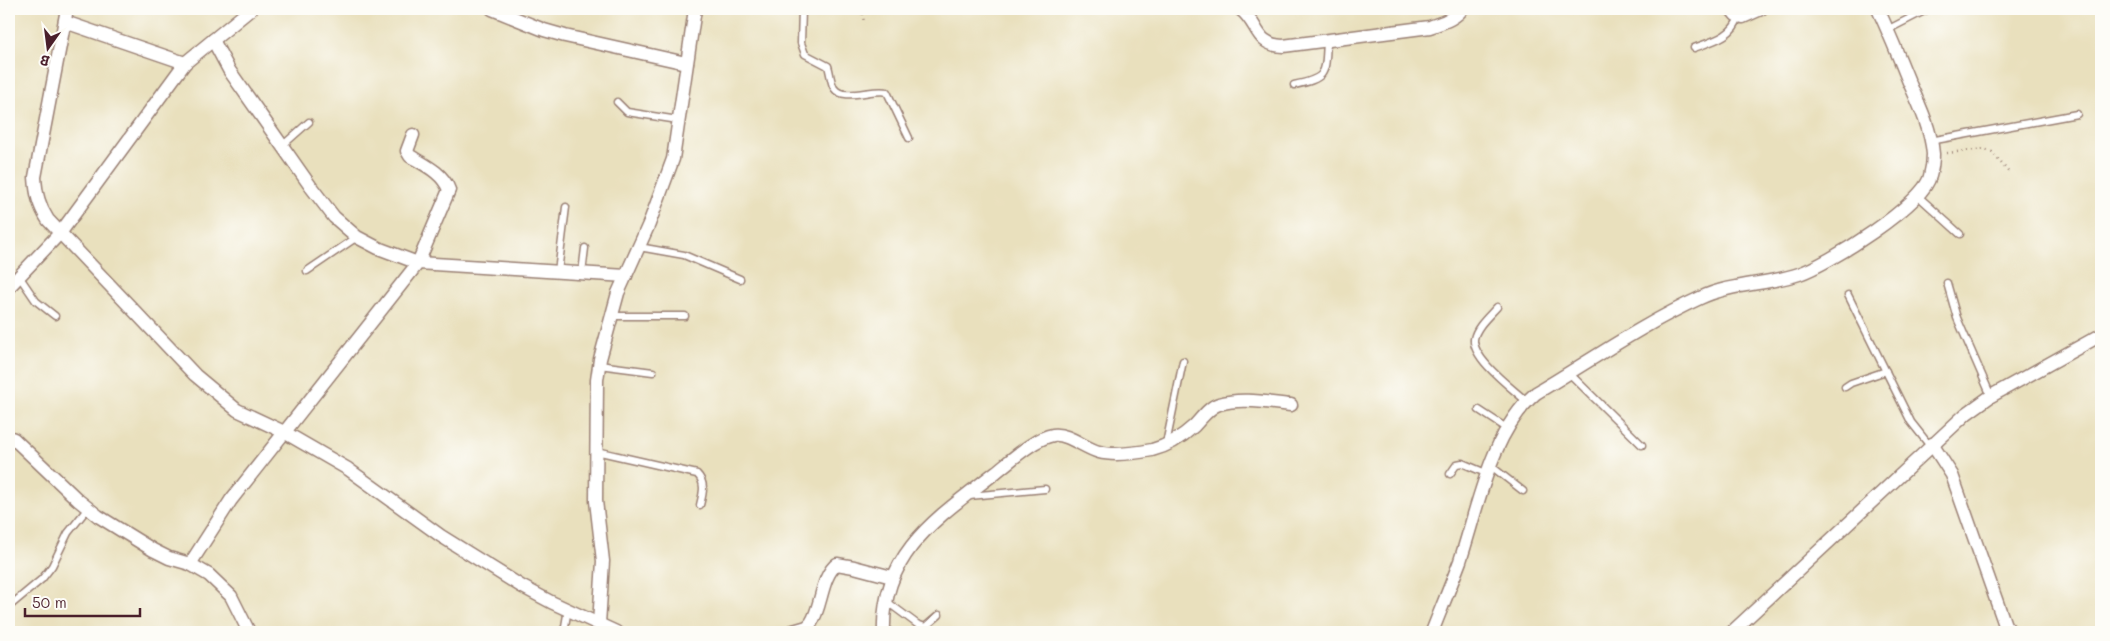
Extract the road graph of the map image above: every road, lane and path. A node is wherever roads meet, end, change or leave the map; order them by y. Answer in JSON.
{"nodes":[{"id":1,"x":67,"y":9,"type":"edge"},
{"id":2,"x":251,"y":9,"type":"edge"},
{"id":3,"x":492,"y":9,"type":"edge"},
{"id":4,"x":695,"y":9,"type":"edge"},
{"id":5,"x":802,"y":9,"type":"edge"},
{"id":6,"x":862,"y":9,"type":"edge"},
{"id":7,"x":1240,"y":9,"type":"edge"},
{"id":8,"x":1462,"y":9,"type":"edge"},
{"id":9,"x":1760,"y":9,"type":"edge"},
{"id":10,"x":1878,"y":9,"type":"edge"},
{"id":11,"x":1928,"y":9,"type":"edge"},
{"id":12,"x":1735,"y":13,"type":"edge"},
{"id":13,"x":65,"y":22,"type":"junction"},
{"id":14,"x":864,"y":23,"type":"dead end"},
{"id":15,"x":1888,"y":30,"type":"junction"},
{"id":16,"x":213,"y":40,"type":"junction"},
{"id":17,"x":1328,"y":42,"type":"junction"},
{"id":18,"x":1694,"y":48,"type":"dead end"},
{"id":19,"x":185,"y":63,"type":"junction"},
{"id":20,"x":686,"y":63,"type":"junction"},
{"id":21,"x":1294,"y":85,"type":"dead end"},
{"id":22,"x":617,"y":102,"type":"dead end"},
{"id":23,"x":2077,"y":114,"type":"dead end"},
{"id":24,"x":678,"y":120,"type":"junction"},
{"id":25,"x":310,"y":122,"type":"dead end"},
{"id":26,"x":412,"y":135,"type":"dead end"},
{"id":27,"x":909,"y":138,"type":"dead end"},
{"id":28,"x":1930,"y":141,"type":"junction"},
{"id":29,"x":282,"y":146,"type":"junction"},
{"id":30,"x":1933,"y":154,"type":"junction"},
{"id":31,"x":2010,"y":174,"type":"dead end"},
{"id":32,"x":1918,"y":196,"type":"junction"},
{"id":33,"x":566,"y":207,"type":"dead end"},
{"id":34,"x":61,"y":232,"type":"junction"},
{"id":35,"x":1960,"y":234,"type":"dead end"},
{"id":36,"x":358,"y":237,"type":"junction"},
{"id":37,"x":639,"y":246,"type":"junction"},
{"id":38,"x":585,"y":248,"type":"dead end"},
{"id":39,"x":418,"y":263,"type":"junction"},
{"id":40,"x":307,"y":271,"type":"dead end"},
{"id":41,"x":558,"y":272,"type":"junction"},
{"id":42,"x":582,"y":274,"type":"junction"},
{"id":43,"x":19,"y":276,"type":"junction"},
{"id":44,"x":626,"y":276,"type":"junction"},
{"id":45,"x":740,"y":278,"type":"dead end"},
{"id":46,"x":1947,"y":283,"type":"dead end"},
{"id":47,"x":9,"y":287,"type":"edge"},
{"id":48,"x":1848,"y":295,"type":"dead end"},
{"id":49,"x":1497,"y":308,"type":"dead end"},
{"id":50,"x":55,"y":316,"type":"dead end"},
{"id":51,"x":611,"y":316,"type":"junction"},
{"id":52,"x":685,"y":316,"type":"dead end"},
{"id":53,"x":2101,"y":335,"type":"edge"},
{"id":54,"x":1183,"y":361,"type":"dead end"},
{"id":55,"x":599,"y":365,"type":"junction"},
{"id":56,"x":1886,"y":371,"type":"junction"},
{"id":57,"x":653,"y":372,"type":"dead end"},
{"id":58,"x":1569,"y":373,"type":"junction"},
{"id":59,"x":1845,"y":387,"type":"dead end"},
{"id":60,"x":1991,"y":396,"type":"junction"},
{"id":61,"x":1526,"y":401,"type":"junction"},
{"id":62,"x":1291,"y":405,"type":"dead end"},
{"id":63,"x":1479,"y":410,"type":"dead end"},
{"id":64,"x":1508,"y":429,"type":"junction"},
{"id":65,"x":284,"y":432,"type":"junction"},
{"id":66,"x":9,"y":437,"type":"edge"},
{"id":67,"x":1166,"y":445,"type":"junction"},
{"id":68,"x":1642,"y":445,"type":"dead end"},
{"id":69,"x":1931,"y":445,"type":"junction"},
{"id":70,"x":596,"y":451,"type":"junction"},
{"id":71,"x":1489,"y":470,"type":"junction"},
{"id":72,"x":1450,"y":474,"type":"dead end"},
{"id":73,"x":1045,"y":488,"type":"dead end"},
{"id":74,"x":1523,"y":491,"type":"dead end"},
{"id":75,"x":965,"y":497,"type":"junction"},
{"id":76,"x":700,"y":505,"type":"dead end"},
{"id":77,"x":88,"y":508,"type":"junction"},
{"id":78,"x":190,"y":564,"type":"junction"},
{"id":79,"x":892,"y":577,"type":"junction"},
{"id":80,"x":886,"y":600,"type":"junction"},
{"id":81,"x":12,"y":604,"type":"dead end"},
{"id":82,"x":568,"y":610,"type":"junction"},
{"id":83,"x":939,"y":615,"type":"dead end"},
{"id":84,"x":599,"y":624,"type":"junction"},
{"id":85,"x":249,"y":632,"type":"edge"},
{"id":86,"x":564,"y":632,"type":"edge"},
{"id":87,"x":616,"y":632,"type":"edge"},
{"id":88,"x":790,"y":632,"type":"edge"},
{"id":89,"x":884,"y":632,"type":"edge"},
{"id":90,"x":1432,"y":632,"type":"edge"},
{"id":91,"x":1732,"y":632,"type":"edge"},
{"id":92,"x":2011,"y":632,"type":"edge"}],
"edges":[{"from":1,"to":13,"type":"street"},
{"from":2,"to":16,"type":"street"},
{"from":3,"to":20,"type":"street"},
{"from":4,"to":20,"type":"street"},
{"from":5,"to":27,"type":"lane"},
{"from":6,"to":14,"type":"path"},
{"from":7,"to":17,"type":"street"},
{"from":8,"to":17,"type":"street"},
{"from":9,"to":12,"type":"street"},
{"from":10,"to":15,"type":"street"},
{"from":11,"to":15,"type":"lane"},
{"from":12,"to":18,"type":"lane"},
{"from":13,"to":19,"type":"street"},
{"from":13,"to":34,"type":"street"},
{"from":15,"to":28,"type":"street"},
{"from":16,"to":19,"type":"street"},
{"from":16,"to":29,"type":"street"},
{"from":17,"to":21,"type":"lane"},
{"from":19,"to":34,"type":"street"},
{"from":20,"to":24,"type":"street"},
{"from":22,"to":24,"type":"lane"},
{"from":23,"to":28,"type":"lane"},
{"from":24,"to":37,"type":"street"},
{"from":25,"to":29,"type":"lane"},
{"from":26,"to":39,"type":"street"},
{"from":28,"to":30,"type":"street"},
{"from":29,"to":36,"type":"street"},
{"from":30,"to":31,"type":"path"},
{"from":30,"to":32,"type":"street"},
{"from":32,"to":35,"type":"lane"},
{"from":32,"to":58,"type":"street"},
{"from":33,"to":41,"type":"lane"},
{"from":34,"to":43,"type":"street"},
{"from":34,"to":65,"type":"street"},
{"from":36,"to":39,"type":"street"},
{"from":36,"to":40,"type":"lane"},
{"from":37,"to":44,"type":"street"},
{"from":37,"to":45,"type":"lane"},
{"from":38,"to":42,"type":"lane"},
{"from":39,"to":41,"type":"street"},
{"from":39,"to":65,"type":"street"},
{"from":41,"to":42,"type":"street"},
{"from":42,"to":44,"type":"street"},
{"from":43,"to":47,"type":"street"},
{"from":43,"to":50,"type":"lane"},
{"from":44,"to":51,"type":"street"},
{"from":46,"to":60,"type":"lane"},
{"from":48,"to":56,"type":"lane"},
{"from":49,"to":61,"type":"lane"},
{"from":51,"to":52,"type":"lane"},
{"from":51,"to":55,"type":"street"},
{"from":53,"to":60,"type":"street"},
{"from":54,"to":67,"type":"lane"},
{"from":55,"to":57,"type":"lane"},
{"from":55,"to":70,"type":"street"},
{"from":56,"to":59,"type":"lane"},
{"from":56,"to":69,"type":"lane"},
{"from":58,"to":61,"type":"street"},
{"from":58,"to":68,"type":"lane"},
{"from":60,"to":69,"type":"street"},
{"from":61,"to":64,"type":"street"},
{"from":62,"to":67,"type":"street"},
{"from":63,"to":64,"type":"lane"},
{"from":64,"to":71,"type":"street"},
{"from":65,"to":78,"type":"street"},
{"from":65,"to":82,"type":"street"},
{"from":66,"to":77,"type":"street"},
{"from":67,"to":75,"type":"street"},
{"from":69,"to":91,"type":"street"},
{"from":69,"to":92,"type":"street"},
{"from":70,"to":76,"type":"lane"},
{"from":70,"to":84,"type":"street"},
{"from":71,"to":72,"type":"lane"},
{"from":71,"to":74,"type":"lane"},
{"from":71,"to":90,"type":"street"},
{"from":73,"to":75,"type":"lane"},
{"from":75,"to":79,"type":"street"},
{"from":77,"to":78,"type":"street"},
{"from":77,"to":81,"type":"lane"},
{"from":78,"to":85,"type":"street"},
{"from":79,"to":80,"type":"street"},
{"from":79,"to":88,"type":"street"},
{"from":80,"to":83,"type":"lane"},
{"from":80,"to":89,"type":"street"},
{"from":82,"to":84,"type":"street"},
{"from":82,"to":86,"type":"lane"},
{"from":84,"to":87,"type":"street"}]}
